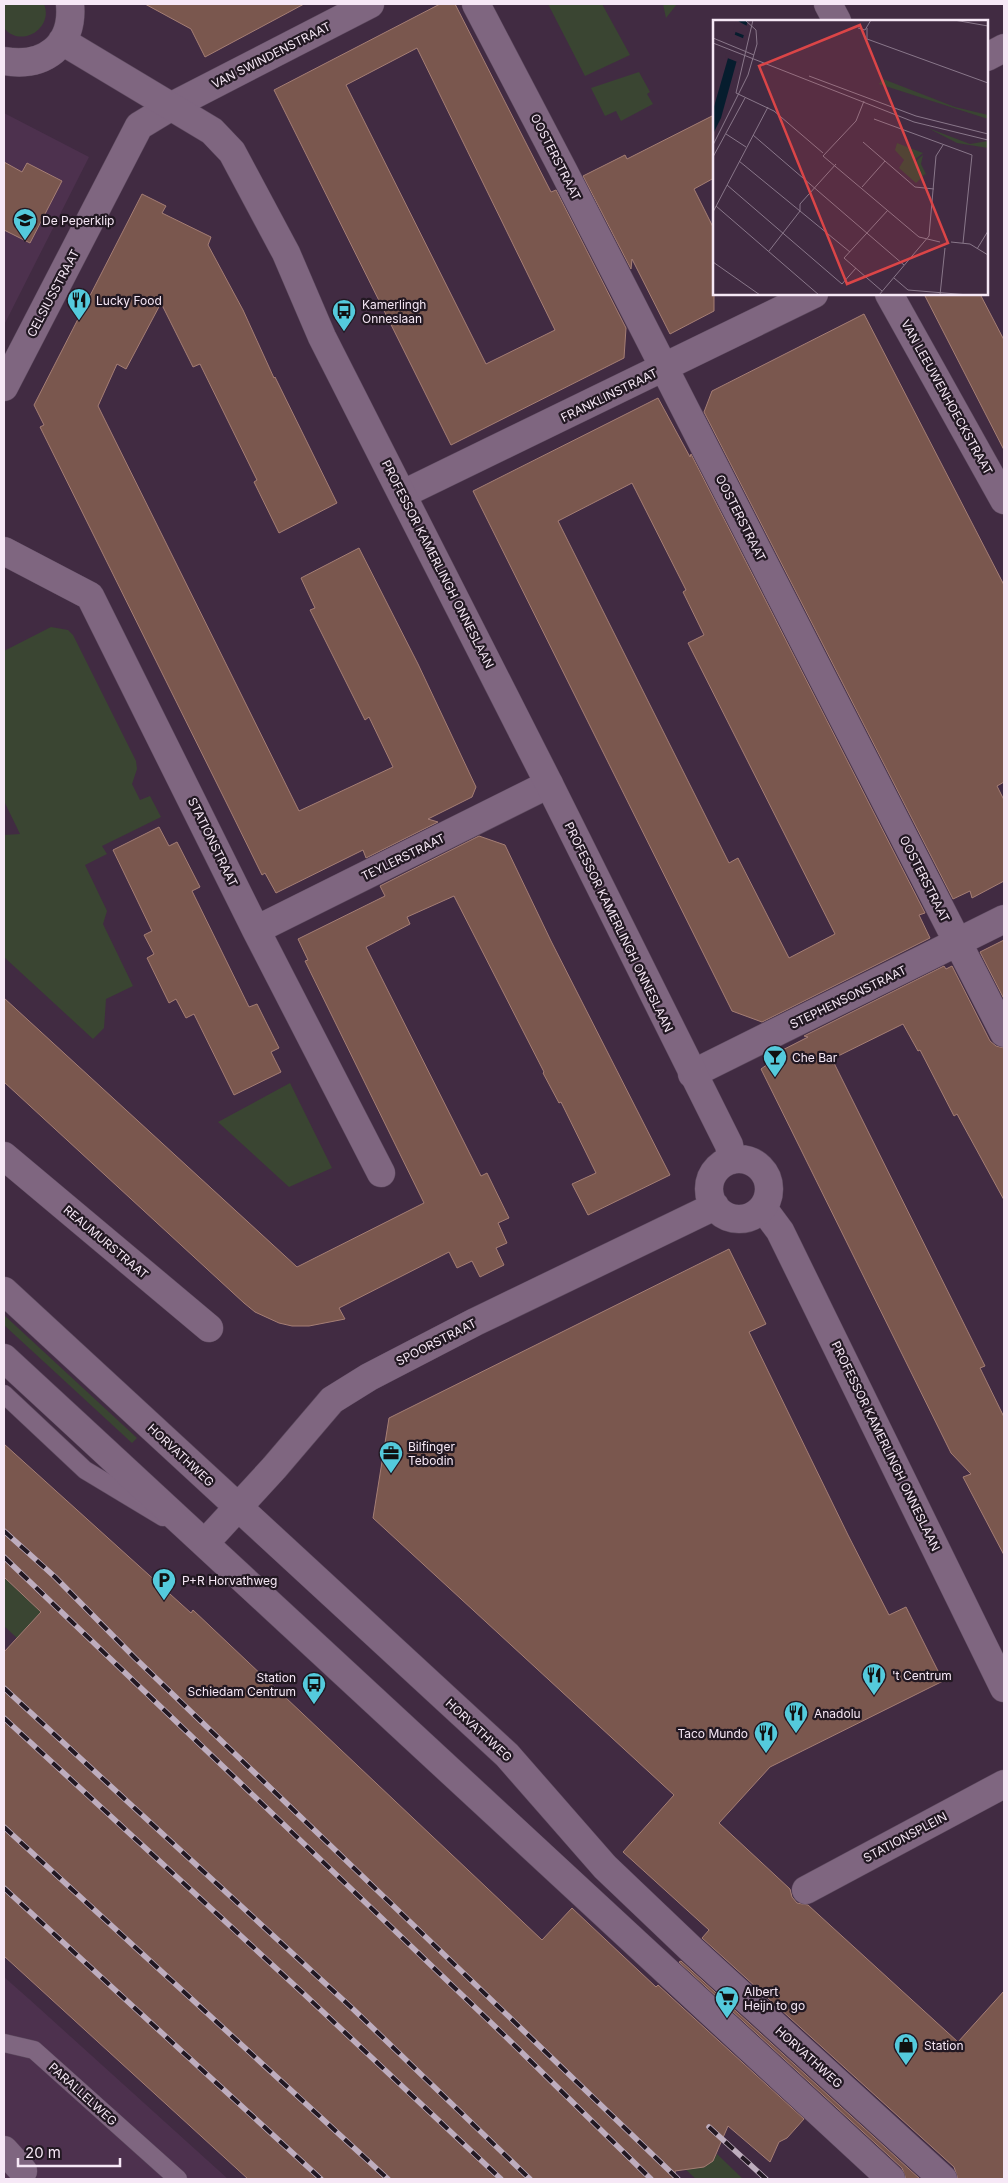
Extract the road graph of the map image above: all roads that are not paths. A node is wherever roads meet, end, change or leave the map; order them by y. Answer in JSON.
{"nodes":[{"id":1,"x":70,"y":4,"type":"edge"},
{"id":2,"x":370,"y":4,"type":"edge"},
{"id":3,"x":476,"y":4,"type":"edge"},
{"id":4,"x":828,"y":4,"type":"edge"},
{"id":5,"x":836,"y":20,"type":"edge"},
{"id":6,"x":62,"y":41,"type":"junction"},
{"id":7,"x":1004,"y":48,"type":"edge"},
{"id":8,"x":988,"y":56,"type":"edge"},
{"id":9,"x":4,"y":61,"type":"edge"},
{"id":10,"x":172,"y":106,"type":"junction"},
{"id":11,"x":812,"y":295,"type":"edge"},
{"id":12,"x":890,"y":295,"type":"edge"},
{"id":13,"x":664,"y":368,"type":"junction"},
{"id":14,"x":4,"y":387,"type":"edge"},
{"id":15,"x":403,"y":494,"type":"junction"},
{"id":16,"x":1004,"y":500,"type":"edge"},
{"id":17,"x":4,"y":551,"type":"edge"},
{"id":18,"x":549,"y":784,"type":"junction"},
{"id":19,"x":1004,"y":919,"type":"edge"},
{"id":20,"x":256,"y":930,"type":"junction"},
{"id":21,"x":957,"y":942,"type":"junction"},
{"id":22,"x":1004,"y":1033,"type":"edge"},
{"id":23,"x":692,"y":1074,"type":"junction"},
{"id":24,"x":4,"y":1156,"type":"edge"},
{"id":25,"x":732,"y":1160,"type":"junction"},
{"id":26,"x":381,"y":1173,"type":"dead end"},
{"id":27,"x":715,"y":1206,"type":"junction"},
{"id":28,"x":763,"y":1208,"type":"junction"},
{"id":29,"x":4,"y":1291,"type":"edge"},
{"id":30,"x":209,"y":1328,"type":"dead end"},
{"id":31,"x":4,"y":1358,"type":"edge"},
{"id":32,"x":4,"y":1394,"type":"edge"},
{"id":33,"x":238,"y":1508,"type":"junction"},
{"id":34,"x":205,"y":1543,"type":"junction"},
{"id":35,"x":1004,"y":1688,"type":"edge"},
{"id":36,"x":1004,"y":1784,"type":"edge"},
{"id":37,"x":806,"y":1890,"type":"dead end"},
{"id":38,"x":4,"y":2043,"type":"edge"},
{"id":39,"x":4,"y":2150,"type":"edge"},
{"id":40,"x":20,"y":2175,"type":"edge"},
{"id":41,"x":178,"y":2179,"type":"edge"},
{"id":42,"x":891,"y":2179,"type":"edge"},
{"id":43,"x":943,"y":2179,"type":"edge"}],
"edges":[{"from":1,"to":6,"type":"street"},
{"from":2,"to":10,"type":"street","name":"VAN SWINDENSTRAAT"},
{"from":3,"to":13,"type":"street","name":"OOSTERSTRAAT"},
{"from":4,"to":5,"type":"street"},
{"from":6,"to":9,"type":"street"},
{"from":6,"to":10,"type":"street","name":"PROFESSOR KAMERLINGH ONNESLAAN"},
{"from":7,"to":8,"type":"street"},
{"from":10,"to":14,"type":"street","name":"CELSIUSSTRAAT"},
{"from":10,"to":15,"type":"street","name":"PROFESSOR KAMERLINGH ONNESLAAN"},
{"from":11,"to":13,"type":"street","name":"FRANKLINSTRAAT"},
{"from":12,"to":16,"type":"street","name":"VAN LEEUWENHOECKSTRAAT"},
{"from":13,"to":15,"type":"street","name":"FRANKLINSTRAAT"},
{"from":13,"to":21,"type":"street","name":"OOSTERSTRAAT"},
{"from":15,"to":18,"type":"street","name":"PROFESSOR KAMERLINGH ONNESLAAN"},
{"from":17,"to":20,"type":"street","name":"STATIONSTRAAT"},
{"from":18,"to":20,"type":"street","name":"TEYLERSTRAAT"},
{"from":18,"to":23,"type":"street","name":"PROFESSOR KAMERLINGH ONNESLAAN"},
{"from":19,"to":21,"type":"street","name":"STEPHENSONSTRAAT"},
{"from":20,"to":26,"type":"street","name":"STATIONSTRAAT"},
{"from":21,"to":22,"type":"street","name":"OOSTERSTRAAT"},
{"from":21,"to":23,"type":"street","name":"STEPHENSONSTRAAT"},
{"from":23,"to":25,"type":"street","name":"PROFESSOR KAMERLINGH ONNESLAAN"},
{"from":24,"to":30,"type":"street","name":"REAUMURSTRAAT"},
{"from":25,"to":27,"type":"street"},
{"from":25,"to":28,"type":"street"},
{"from":27,"to":28,"type":"street"},
{"from":27,"to":33,"type":"street","name":"SPOORSTRAAT"},
{"from":28,"to":35,"type":"street","name":"PROFESSOR KAMERLINGH ONNESLAAN"},
{"from":29,"to":33,"type":"street","name":"HORVATHWEG"},
{"from":31,"to":34,"type":"street"},
{"from":32,"to":34,"type":"lane"},
{"from":33,"to":34,"type":"street","name":"SPOORSTRAAT"},
{"from":33,"to":43,"type":"street","name":"HORVATHWEG"},
{"from":34,"to":42,"type":"street"},
{"from":36,"to":37,"type":"street","name":"STATIONSPLEIN"},
{"from":38,"to":41,"type":"lane","name":"PARALLELWEG"},
{"from":39,"to":40,"type":"street"}]}
